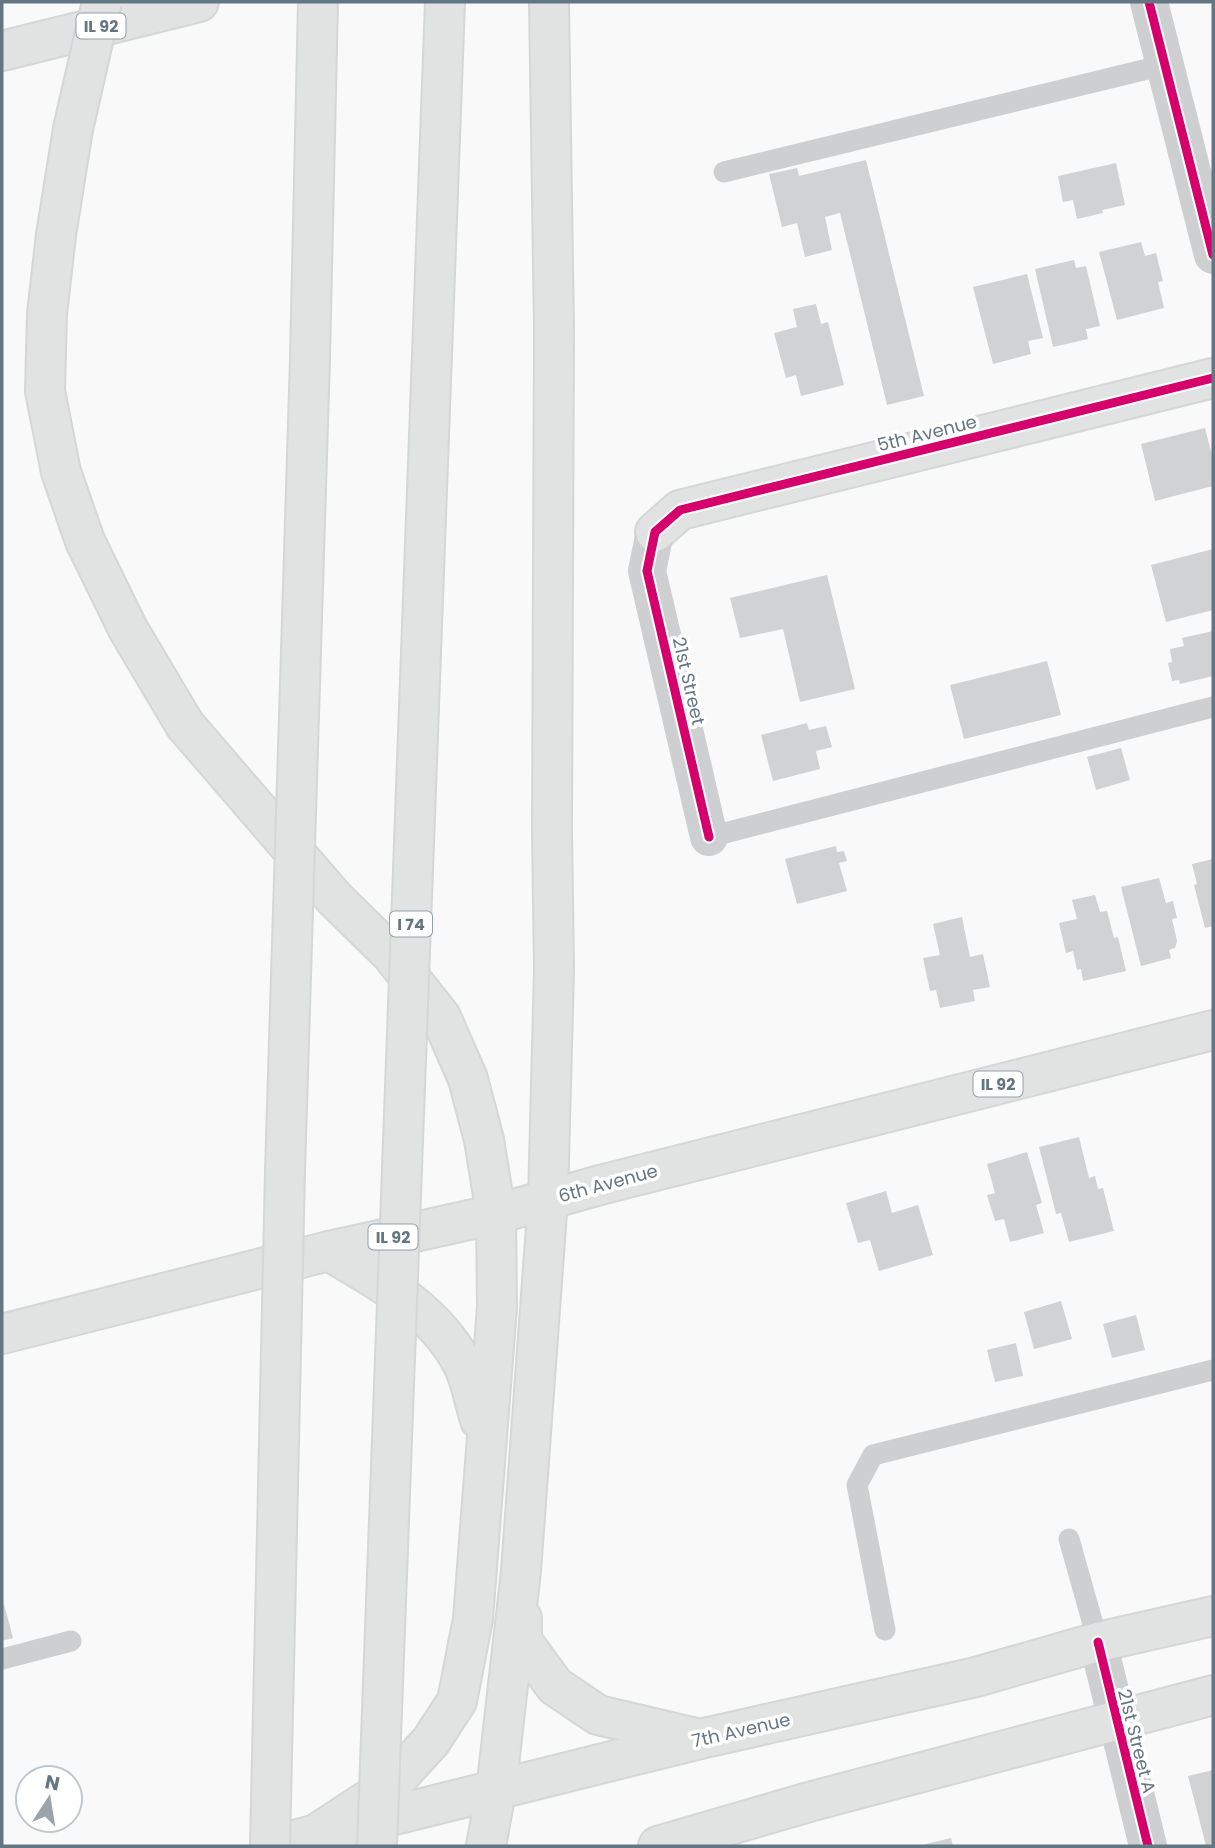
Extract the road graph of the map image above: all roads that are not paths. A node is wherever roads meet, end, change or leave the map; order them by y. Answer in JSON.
{"nodes":[{"id":1,"x":102,"y":2,"type":"edge"},
{"id":2,"x":200,"y":2,"type":"edge"},
{"id":3,"x":318,"y":2,"type":"edge"},
{"id":4,"x":445,"y":2,"type":"edge"},
{"id":5,"x":549,"y":2,"type":"edge"},
{"id":6,"x":1149,"y":2,"type":"edge"},
{"id":7,"x":2,"y":51,"type":"edge"},
{"id":8,"x":1164,"y":65,"type":"junction"},
{"id":9,"x":724,"y":172,"type":"dead end"},
{"id":10,"x":1213,"y":255,"type":"edge"},
{"id":11,"x":1213,"y":378,"type":"edge"},
{"id":12,"x":655,"y":532,"type":"joint"},
{"id":13,"x":1213,"y":707,"type":"edge"},
{"id":14,"x":709,"y":837,"type":"joint"},
{"id":15,"x":1213,"y":1030,"type":"edge"},
{"id":16,"x":548,"y":1199,"type":"junction"},
{"id":17,"x":496,"y":1214,"type":"junction"},
{"id":18,"x":330,"y":1251,"type":"junction"},
{"id":19,"x":2,"y":1334,"type":"edge"},
{"id":20,"x":1213,"y":1370,"type":"edge"},
{"id":21,"x":486,"y":1440,"type":"junction"},
{"id":22,"x":1069,"y":1539,"type":"dead end"},
{"id":23,"x":521,"y":1572,"type":"junction"},
{"id":24,"x":1213,"y":1616,"type":"edge"},
{"id":25,"x":885,"y":1630,"type":"dead end"},
{"id":26,"x":71,"y":1641,"type":"dead end"},
{"id":27,"x":1098,"y":1642,"type":"junction"},
{"id":28,"x":2,"y":1659,"type":"edge"},
{"id":29,"x":1213,"y":1695,"type":"edge"},
{"id":30,"x":1116,"y":1721,"type":"junction"},
{"id":31,"x":700,"y":1739,"type":"junction"},
{"id":32,"x":496,"y":1791,"type":"junction"},
{"id":33,"x":313,"y":1836,"type":"junction"},
{"id":34,"x":270,"y":1846,"type":"edge"},
{"id":35,"x":377,"y":1846,"type":"edge"},
{"id":36,"x":486,"y":1846,"type":"edge"},
{"id":37,"x":658,"y":1846,"type":"edge"},
{"id":38,"x":1148,"y":1846,"type":"edge"}],
"edges":[{"from":1,"to":17,"type":"main road","bridge":true},
{"from":2,"to":7,"type":"main road","number":"IL 92"},
{"from":3,"to":34,"type":"main road","bridge":true},
{"from":4,"to":35,"type":"main road","number":"I 74","bridge":true},
{"from":5,"to":16,"type":"main road"},
{"from":6,"to":8,"type":"street"},
{"from":8,"to":9,"type":"lane"},
{"from":8,"to":10,"type":"street"},
{"from":11,"to":12,"type":"main road","name":"5th Avenue"},
{"from":12,"to":14,"type":"street","name":"21st Street"},
{"from":13,"to":14,"type":"lane"},
{"from":15,"to":16,"type":"main road","name":"6th Avenue","number":"IL 92"},
{"from":16,"to":17,"type":"main road","name":"6th Avenue","number":"IL 92"},
{"from":16,"to":23,"type":"main road"},
{"from":17,"to":18,"type":"main road","name":"6th Avenue","number":"IL 92"},
{"from":17,"to":21,"type":"main road"},
{"from":18,"to":19,"type":"main road","name":"6th Avenue","number":"IL 92"},
{"from":18,"to":21,"type":"main road"},
{"from":20,"to":25,"type":"lane"},
{"from":21,"to":33,"type":"main road"},
{"from":22,"to":27,"type":"lane"},
{"from":23,"to":31,"type":"main road"},
{"from":23,"to":32,"type":"main road"},
{"from":24,"to":27,"type":"main road","name":"7th Avenue"},
{"from":26,"to":28,"type":"lane"},
{"from":27,"to":30,"type":"street","name":"21st Street A"},
{"from":27,"to":31,"type":"main road","name":"7th Avenue"},
{"from":29,"to":30,"type":"main road"},
{"from":30,"to":37,"type":"main road"},
{"from":30,"to":38,"type":"street","name":"21st Street A"},
{"from":31,"to":32,"type":"main road","name":"7th Avenue"},
{"from":32,"to":33,"type":"main road","name":"7th Avenue"},
{"from":32,"to":36,"type":"main road"},
{"from":33,"to":34,"type":"main road","name":"7th Avenue"}]}
